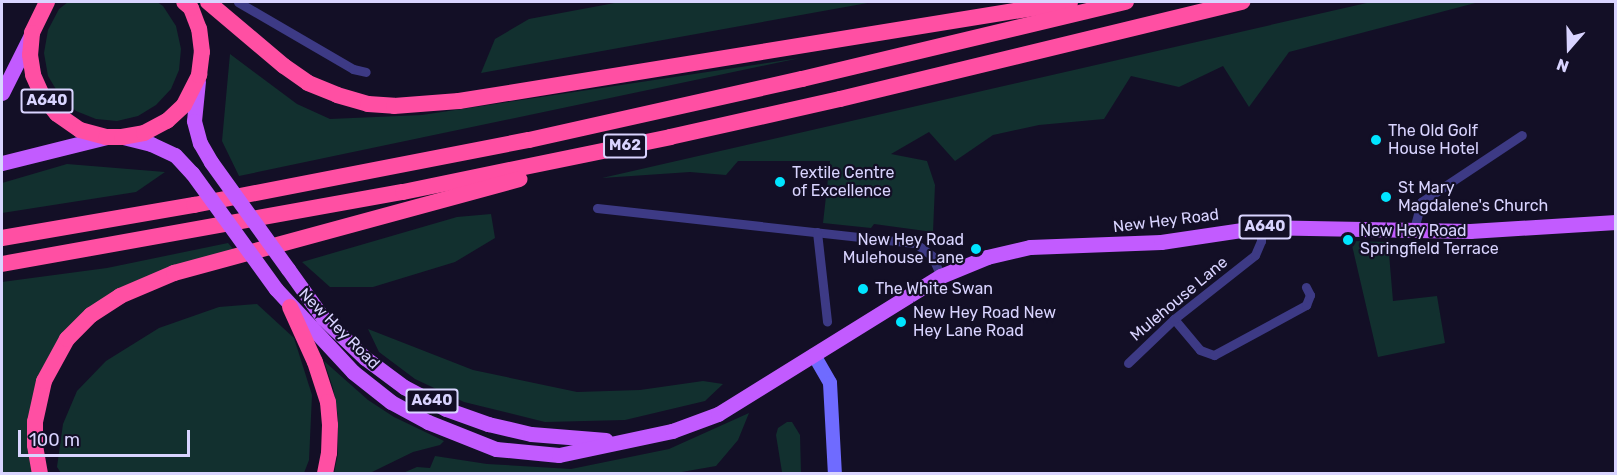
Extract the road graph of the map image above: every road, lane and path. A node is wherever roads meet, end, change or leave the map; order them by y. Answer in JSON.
{"nodes":[{"id":1,"x":184,"y":2,"type":"edge"},
{"id":2,"x":208,"y":2,"type":"edge"},
{"id":3,"x":238,"y":2,"type":"edge"},
{"id":4,"x":1070,"y":2,"type":"edge"},
{"id":5,"x":1126,"y":2,"type":"edge"},
{"id":6,"x":1242,"y":2,"type":"edge"},
{"id":7,"x":44,"y":4,"type":"edge"},
{"id":8,"x":32,"y":33,"type":"junction"},
{"id":9,"x":366,"y":72,"type":"dead end"},
{"id":10,"x":199,"y":75,"type":"junction"},
{"id":11,"x":2,"y":93,"type":"edge"},
{"id":12,"x":1522,"y":135,"type":"dead end"},
{"id":13,"x":114,"y":137,"type":"junction"},
{"id":14,"x":670,"y":137,"type":"junction"},
{"id":15,"x":2,"y":163,"type":"edge"},
{"id":16,"x":597,"y":208,"type":"dead end"},
{"id":17,"x":1616,"y":222,"type":"edge"},
{"id":18,"x":1261,"y":226,"type":"junction"},
{"id":19,"x":1414,"y":229,"type":"junction"},
{"id":20,"x":817,"y":232,"type":"junction"},
{"id":21,"x":2,"y":238,"type":"edge"},
{"id":22,"x":2,"y":264,"type":"edge"},
{"id":23,"x":941,"y":276,"type":"junction"},
{"id":24,"x":1306,"y":287,"type":"dead end"},
{"id":25,"x":290,"y":308,"type":"junction"},
{"id":26,"x":1174,"y":319,"type":"junction"},
{"id":27,"x":827,"y":321,"type":"dead end"},
{"id":28,"x":814,"y":355,"type":"junction"},
{"id":29,"x":1128,"y":363,"type":"dead end"},
{"id":30,"x":624,"y":442,"type":"junction"},
{"id":31,"x":40,"y":474,"type":"edge"},
{"id":32,"x":324,"y":474,"type":"edge"},
{"id":33,"x":835,"y":474,"type":"edge"}],
"edges":[{"from":1,"to":10,"type":"highway","number":"A640"},
{"from":2,"to":4,"type":"highway"},
{"from":3,"to":9,"type":"street"},
{"from":5,"to":21,"type":"highway","number":"M62"},
{"from":6,"to":14,"type":"highway","number":"M62"},
{"from":7,"to":8,"type":"highway","number":"A640"},
{"from":8,"to":11,"type":"main road"},
{"from":8,"to":13,"type":"highway","number":"A640"},
{"from":10,"to":13,"type":"highway","number":"A640"},
{"from":10,"to":30,"type":"main road","name":"New Hey Road","number":"A640","bridge":true},
{"from":12,"to":19,"type":"street"},
{"from":13,"to":15,"type":"main road"},
{"from":13,"to":25,"type":"main road","name":"New Hey Road","number":"A640","bridge":true},
{"from":14,"to":22,"type":"highway","number":"M62"},
{"from":14,"to":31,"type":"highway"},
{"from":16,"to":20,"type":"street"},
{"from":17,"to":19,"type":"main road","name":"New Hey Road","number":"A640"},
{"from":18,"to":19,"type":"main road","name":"New Hey Road","number":"A640"},
{"from":18,"to":23,"type":"main road","name":"New Hey Road","number":"A640"},
{"from":18,"to":26,"type":"street","name":"Mulehouse Lane"},
{"from":20,"to":23,"type":"street"},
{"from":20,"to":27,"type":"street"},
{"from":23,"to":28,"type":"main road","name":"New Hey Road","number":"A640"},
{"from":24,"to":26,"type":"street"},
{"from":25,"to":30,"type":"main road","name":"New Hey Road","number":"A640"},
{"from":25,"to":32,"type":"highway"},
{"from":26,"to":29,"type":"street","name":"Mulehouse Lane"},
{"from":28,"to":30,"type":"main road","name":"New Hey Road","number":"A640"},
{"from":28,"to":33,"type":"street"}]}
